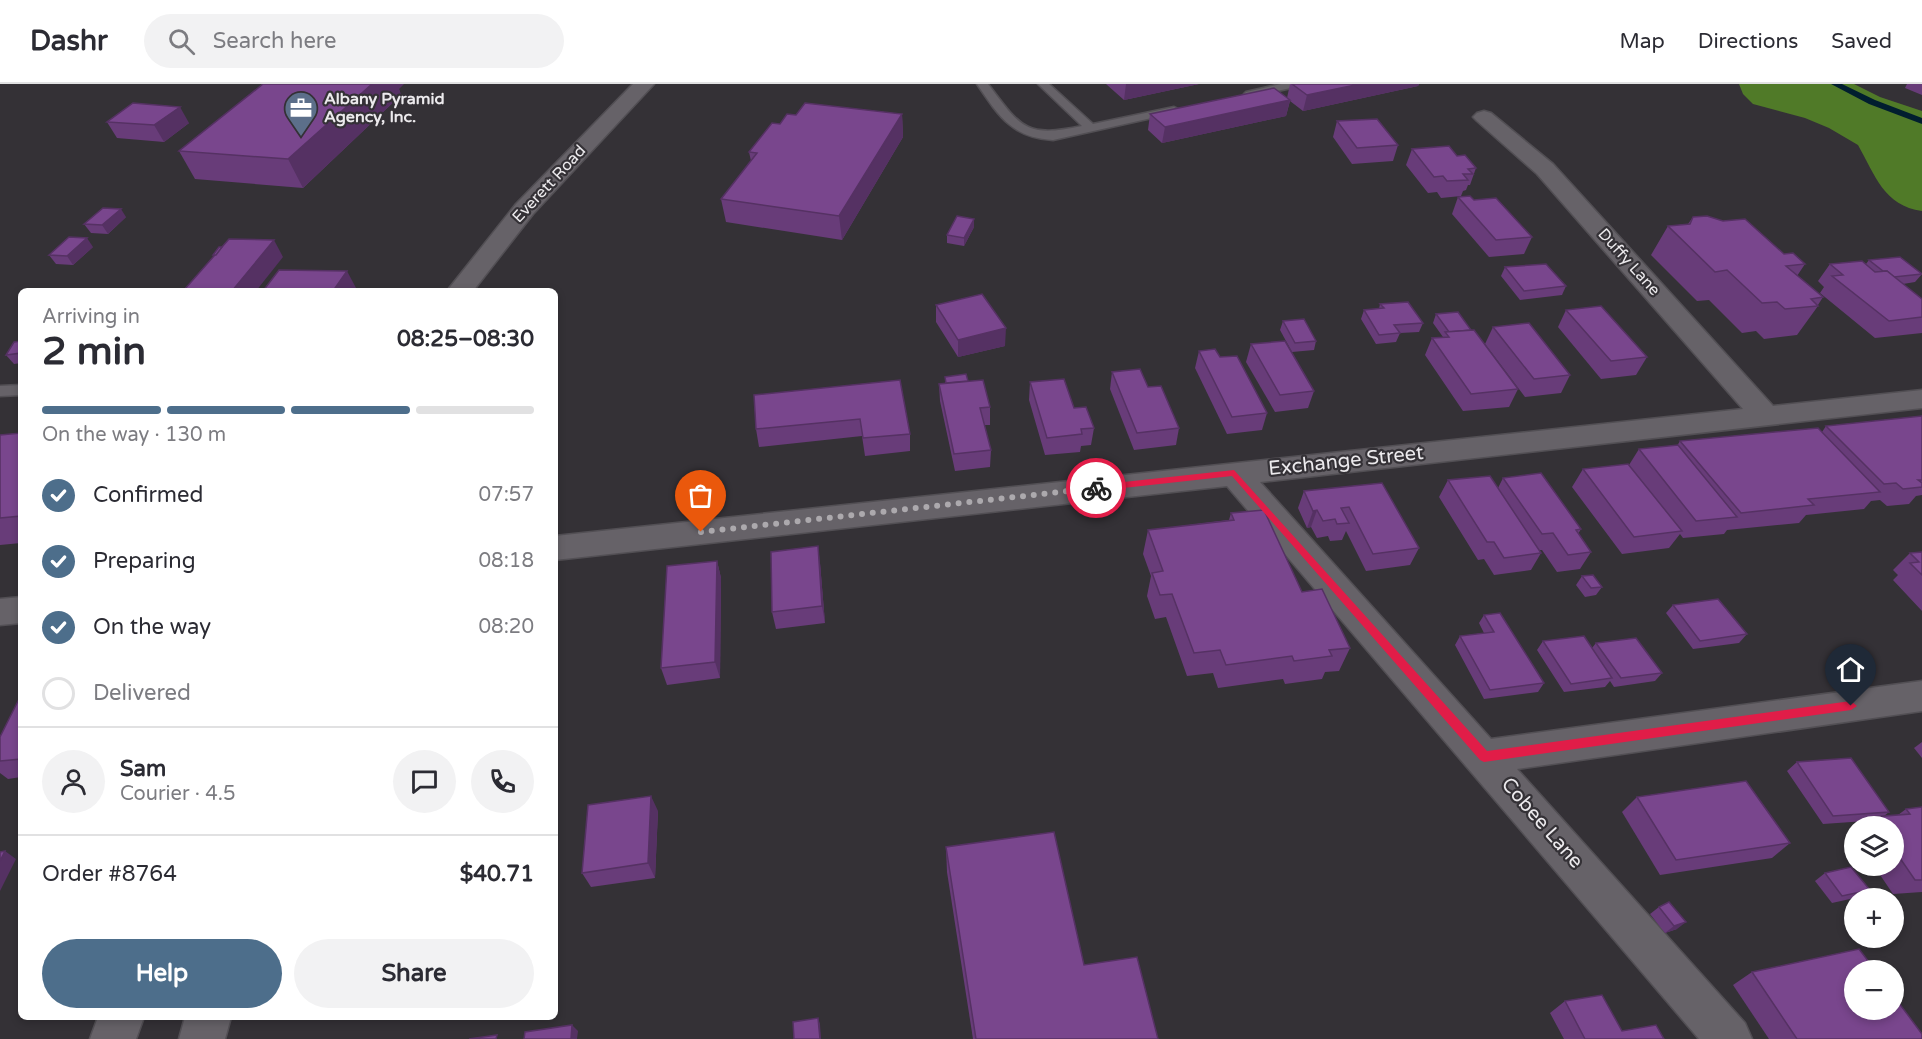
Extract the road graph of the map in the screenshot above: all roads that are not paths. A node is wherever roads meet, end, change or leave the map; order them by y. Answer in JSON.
{"nodes":[{"id":1,"x":644,"y":84,"type":"edge"},
{"id":2,"x":982,"y":84,"type":"edge"},
{"id":3,"x":1043,"y":84,"type":"edge"},
{"id":4,"x":1296,"y":84,"type":"edge"},
{"id":5,"x":1239,"y":96,"type":"edge"},
{"id":6,"x":1182,"y":108,"type":"edge"},
{"id":7,"x":1484,"y":117,"type":"dead end"},
{"id":8,"x":1091,"y":128,"type":"junction"},
{"id":9,"x":462,"y":288,"type":"edge"},
{"id":10,"x":18,"y":390,"type":"edge"},
{"id":11,"x":0,"y":392,"type":"edge"},
{"id":12,"x":1922,"y":399,"type":"edge"},
{"id":13,"x":1765,"y":415,"type":"junction"},
{"id":14,"x":1234,"y":473,"type":"junction"},
{"id":15,"x":558,"y":548,"type":"edge"},
{"id":16,"x":18,"y":610,"type":"edge"},
{"id":17,"x":0,"y":612,"type":"edge"},
{"id":18,"x":1922,"y":696,"type":"edge"},
{"id":19,"x":1484,"y":757,"type":"junction"},
{"id":20,"x":120,"y":1020,"type":"edge"},
{"id":21,"x":207,"y":1020,"type":"edge"},
{"id":22,"x":113,"y":1039,"type":"edge"},
{"id":23,"x":202,"y":1039,"type":"edge"},
{"id":24,"x":1729,"y":1039,"type":"edge"}],
"edges":[{"from":1,"to":9,"type":"street","name":"Everett Road"},
{"from":2,"to":8,"type":"lane"},
{"from":3,"to":8,"type":"lane"},
{"from":4,"to":5,"type":"lane"},
{"from":6,"to":8,"type":"lane"},
{"from":7,"to":13,"type":"street","name":"Duffy Lane"},
{"from":10,"to":11,"type":"lane"},
{"from":12,"to":13,"type":"street","name":"Exchange Street"},
{"from":13,"to":14,"type":"street","name":"Exchange Street"},
{"from":14,"to":15,"type":"street","name":"Exchange Street"},
{"from":14,"to":19,"type":"street","name":"Cobee Lane"},
{"from":16,"to":17,"type":"street"},
{"from":18,"to":19,"type":"street"},
{"from":19,"to":24,"type":"street","name":"Cobee Lane"},
{"from":20,"to":22,"type":"street"},
{"from":21,"to":23,"type":"street"}]}
